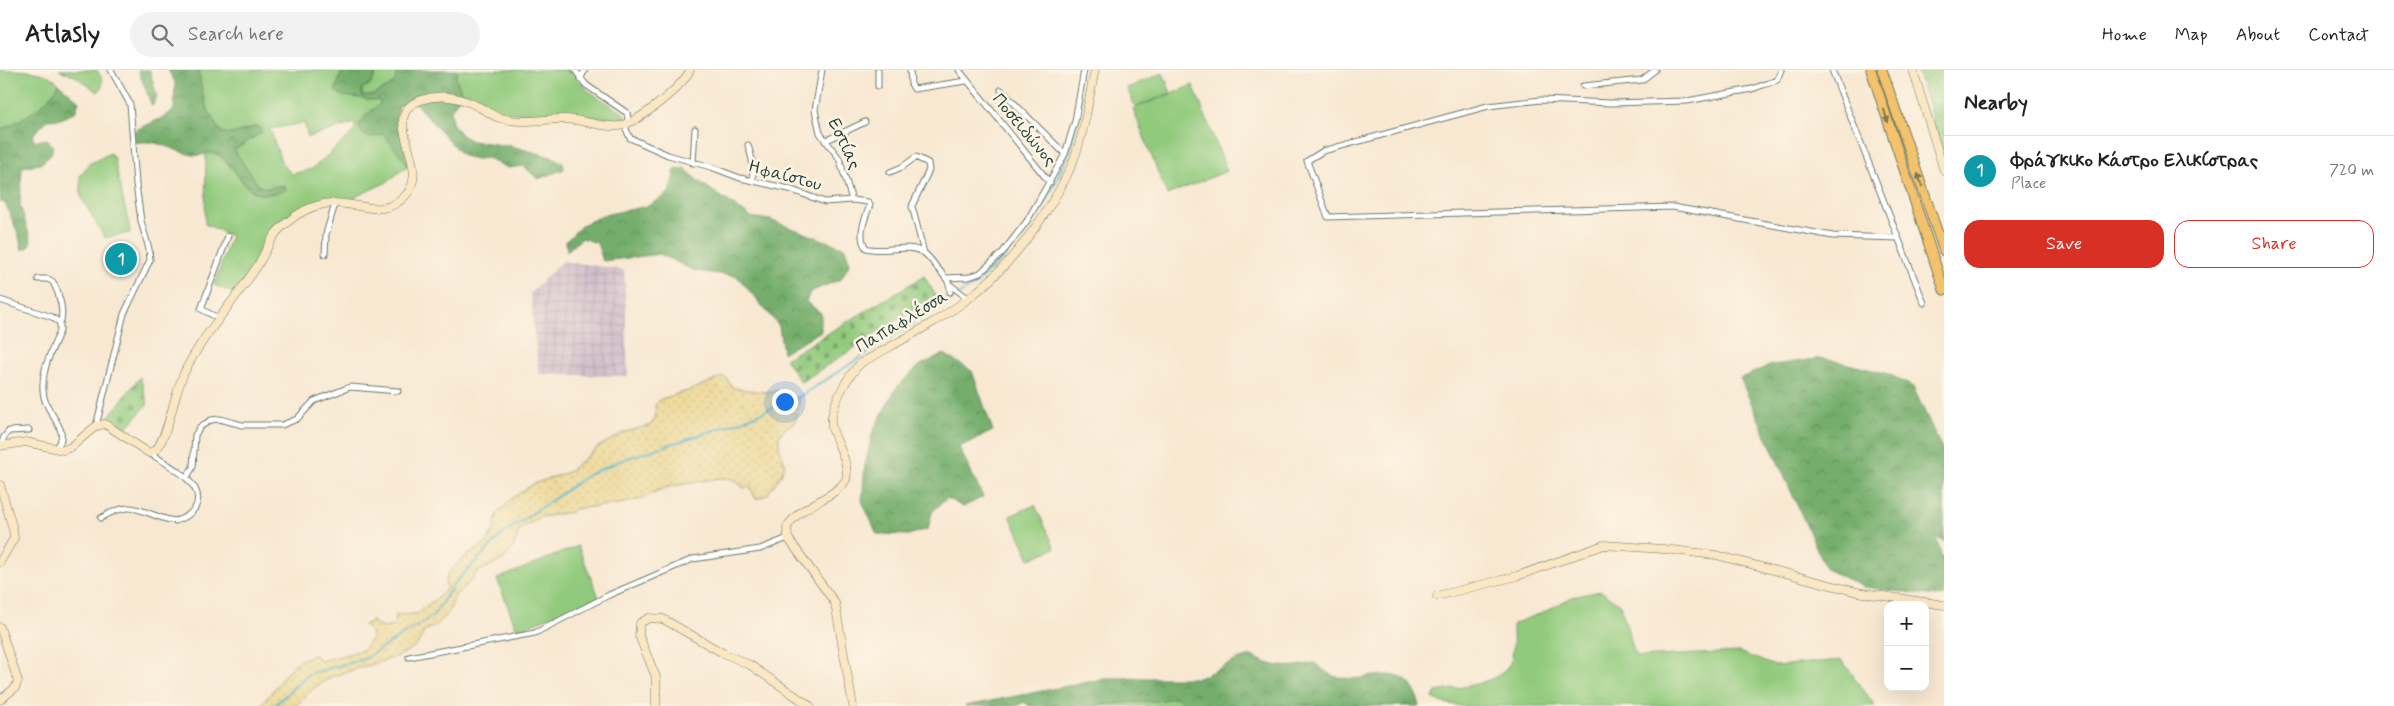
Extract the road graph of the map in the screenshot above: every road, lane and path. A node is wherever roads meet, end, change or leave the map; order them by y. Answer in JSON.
{"nodes":[{"id":1,"x":111,"y":70,"type":"edge"},
{"id":2,"x":575,"y":70,"type":"edge"},
{"id":3,"x":585,"y":70,"type":"edge"},
{"id":4,"x":690,"y":70,"type":"edge"},
{"id":5,"x":822,"y":70,"type":"edge"},
{"id":6,"x":878,"y":70,"type":"edge"},
{"id":7,"x":910,"y":70,"type":"edge"},
{"id":8,"x":959,"y":70,"type":"edge"},
{"id":9,"x":1084,"y":70,"type":"edge"},
{"id":10,"x":1095,"y":70,"type":"edge"},
{"id":11,"x":1655,"y":70,"type":"edge"},
{"id":12,"x":1781,"y":70,"type":"edge"},
{"id":13,"x":1832,"y":70,"type":"edge"},
{"id":14,"x":1871,"y":70,"type":"edge"},
{"id":15,"x":1882,"y":70,"type":"edge"},
{"id":16,"x":1913,"y":70,"type":"edge"},
{"id":17,"x":580,"y":79,"type":"junction"},
{"id":18,"x":966,"y":81,"type":"junction"},
{"id":19,"x":878,"y":86,"type":"dead end"},
{"id":20,"x":1583,"y":86,"type":"dead end"},
{"id":21,"x":1001,"y":90,"type":"dead end"},
{"id":22,"x":628,"y":122,"type":"junction"},
{"id":23,"x":865,"y":122,"type":"dead end"},
{"id":24,"x":695,"y":129,"type":"dead end"},
{"id":25,"x":825,"y":140,"type":"junction"},
{"id":26,"x":748,"y":145,"type":"dead end"},
{"id":27,"x":1065,"y":154,"type":"junction"},
{"id":28,"x":694,"y":163,"type":"junction"},
{"id":29,"x":1944,"y":171,"type":"edge"},
{"id":30,"x":890,"y":172,"type":"dead end"},
{"id":31,"x":753,"y":181,"type":"junction"},
{"id":32,"x":1050,"y":183,"type":"junction"},
{"id":33,"x":852,"y":200,"type":"junction"},
{"id":34,"x":335,"y":204,"type":"junction"},
{"id":35,"x":228,"y":236,"type":"dead end"},
{"id":36,"x":1898,"y":238,"type":"junction"},
{"id":37,"x":1944,"y":251,"type":"edge"},
{"id":38,"x":924,"y":253,"type":"junction"},
{"id":39,"x":325,"y":254,"type":"dead end"},
{"id":40,"x":946,"y":278,"type":"junction"},
{"id":41,"x":38,"y":279,"type":"dead end"},
{"id":42,"x":949,"y":284,"type":"junction"},
{"id":43,"x":1944,"y":290,"type":"edge"},
{"id":44,"x":950,"y":292,"type":"dead end"},
{"id":45,"x":967,"y":297,"type":"junction"},
{"id":46,"x":0,"y":300,"type":"edge"},
{"id":47,"x":1924,"y":303,"type":"dead end"},
{"id":48,"x":220,"y":319,"type":"junction"},
{"id":49,"x":60,"y":324,"type":"junction"},
{"id":50,"x":398,"y":391,"type":"dead end"},
{"id":51,"x":96,"y":426,"type":"junction"},
{"id":52,"x":29,"y":430,"type":"dead end"},
{"id":53,"x":1,"y":445,"type":"edge"},
{"id":54,"x":56,"y":448,"type":"junction"},
{"id":55,"x":149,"y":453,"type":"junction"},
{"id":56,"x":187,"y":477,"type":"junction"},
{"id":57,"x":0,"y":484,"type":"edge"},
{"id":58,"x":102,"y":518,"type":"dead end"},
{"id":59,"x":788,"y":538,"type":"junction"},
{"id":60,"x":0,"y":562,"type":"edge"},
{"id":61,"x":1437,"y":596,"type":"dead end"},
{"id":62,"x":1944,"y":605,"type":"edge"},
{"id":63,"x":0,"y":629,"type":"edge"},
{"id":64,"x":409,"y":657,"type":"dead end"},
{"id":65,"x":0,"y":700,"type":"edge"},
{"id":66,"x":656,"y":706,"type":"edge"},
{"id":67,"x":810,"y":706,"type":"edge"},
{"id":68,"x":853,"y":706,"type":"edge"}],
"edges":[{"from":1,"to":51,"type":"street"},
{"from":2,"to":17,"type":"street"},
{"from":3,"to":17,"type":"street"},
{"from":4,"to":22,"type":"street"},
{"from":5,"to":25,"type":"street","name":"Εστίας"},
{"from":6,"to":19,"type":"street"},
{"from":7,"to":18,"type":"street"},
{"from":8,"to":18,"type":"street","name":"Ποσειδώνος"},
{"from":9,"to":27,"type":"street"},
{"from":10,"to":45,"type":"street","name":"Παπαφλέσσα"},
{"from":11,"to":20,"type":"street"},
{"from":12,"to":36,"type":"street"},
{"from":13,"to":36,"type":"street"},
{"from":14,"to":43,"type":"highway","one_way":true},
{"from":37,"to":15,"type":"highway","one_way":true},
{"from":16,"to":29,"type":"street"},
{"from":17,"to":22,"type":"street"},
{"from":18,"to":32,"type":"street","name":"Ποσειδώνος"},
{"from":21,"to":27,"type":"street"},
{"from":22,"to":28,"type":"street","name":"Ηφαίστου"},
{"from":22,"to":34,"type":"street"},
{"from":23,"to":25,"type":"street"},
{"from":24,"to":28,"type":"street"},
{"from":25,"to":33,"type":"street","name":"Εστίας"},
{"from":26,"to":31,"type":"street"},
{"from":27,"to":32,"type":"street"},
{"from":28,"to":31,"type":"street","name":"Ηφαίστου"},
{"from":30,"to":38,"type":"street"},
{"from":31,"to":33,"type":"street","name":"Ηφαίστου"},
{"from":32,"to":40,"type":"street"},
{"from":33,"to":38,"type":"street"},
{"from":34,"to":39,"type":"street"},
{"from":34,"to":48,"type":"street"},
{"from":35,"to":48,"type":"street"},
{"from":36,"to":47,"type":"street"},
{"from":38,"to":40,"type":"street"},
{"from":40,"to":42,"type":"street"},
{"from":41,"to":49,"type":"street"},
{"from":42,"to":44,"type":"street"},
{"from":42,"to":45,"type":"street"},
{"from":45,"to":59,"type":"street","name":"Παπαφλέσσα"},
{"from":46,"to":49,"type":"street"},
{"from":48,"to":55,"type":"street"},
{"from":49,"to":54,"type":"street"},
{"from":50,"to":56,"type":"street"},
{"from":51,"to":54,"type":"street"},
{"from":51,"to":55,"type":"street"},
{"from":52,"to":53,"type":"street"},
{"from":53,"to":54,"type":"street"},
{"from":55,"to":56,"type":"street"},
{"from":56,"to":58,"type":"street"},
{"from":57,"to":60,"type":"street"},
{"from":59,"to":64,"type":"street"},
{"from":59,"to":68,"type":"street"},
{"from":61,"to":62,"type":"street"},
{"from":63,"to":65,"type":"street"},
{"from":66,"to":67,"type":"street"}]}
